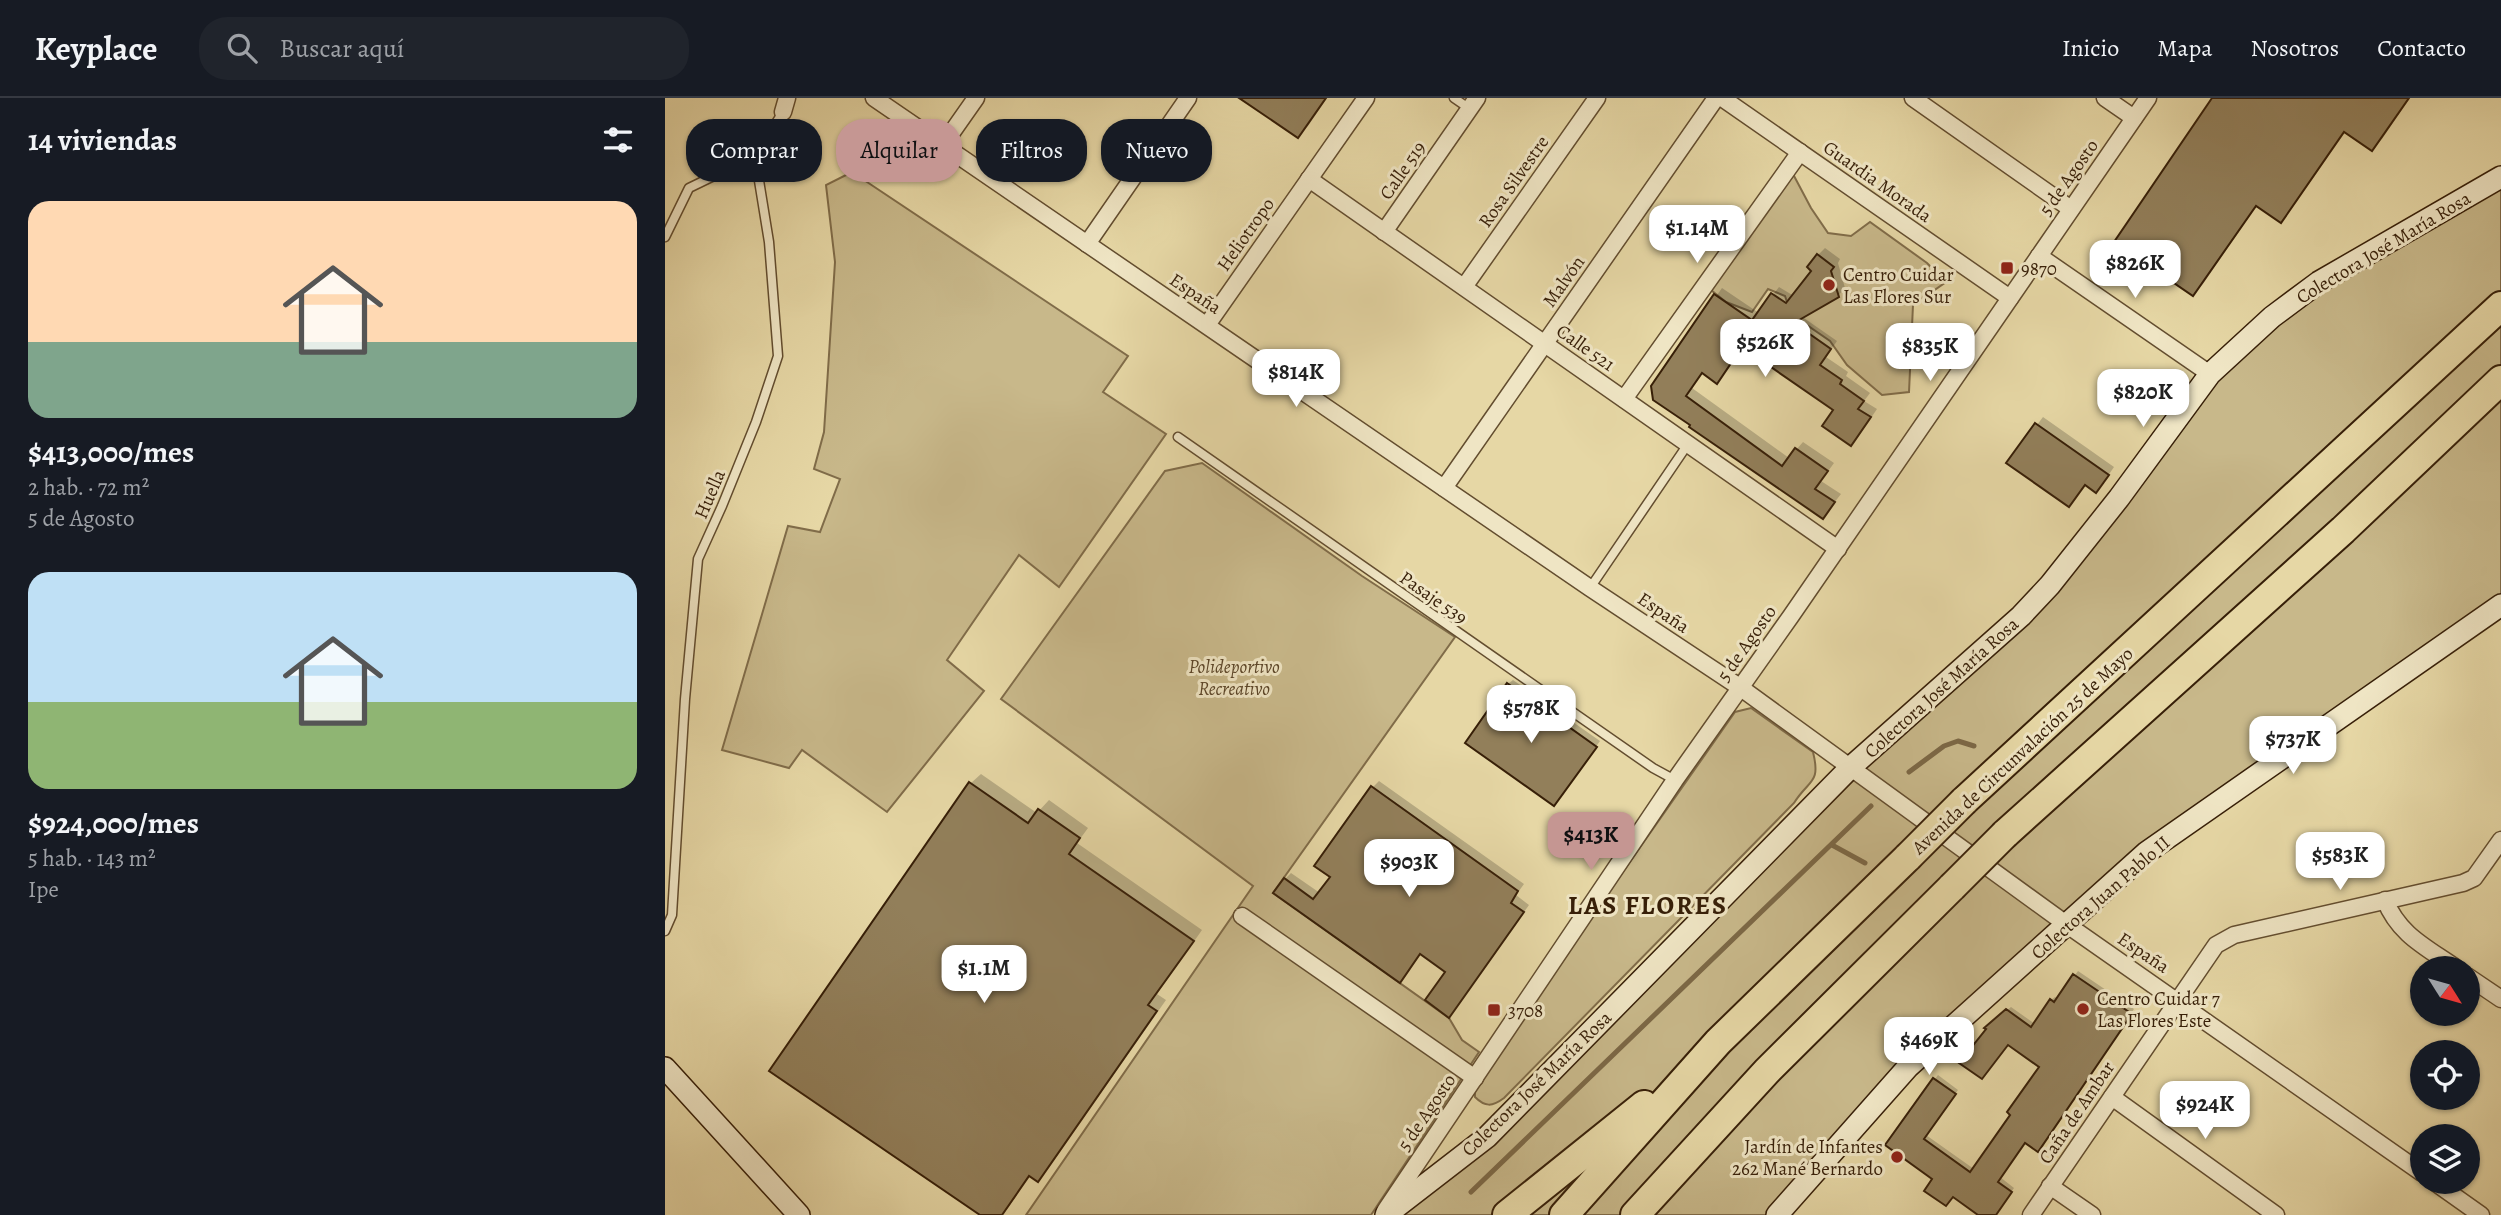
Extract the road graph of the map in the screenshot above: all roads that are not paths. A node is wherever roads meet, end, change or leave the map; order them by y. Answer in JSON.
{"nodes":[{"id":1,"x":874,"y":98,"type":"edge"},
{"id":2,"x":976,"y":98,"type":"edge"},
{"id":3,"x":1188,"y":98,"type":"edge"},
{"id":4,"x":1366,"y":98,"type":"edge"},
{"id":5,"x":1454,"y":98,"type":"edge"},
{"id":6,"x":1597,"y":98,"type":"edge"},
{"id":7,"x":1716,"y":98,"type":"edge"},
{"id":8,"x":1721,"y":98,"type":"edge"},
{"id":9,"x":1913,"y":98,"type":"edge"},
{"id":10,"x":2105,"y":98,"type":"edge"},
{"id":11,"x":2148,"y":98,"type":"edge"},
{"id":12,"x":1473,"y":104,"type":"edge"},
{"id":13,"x":2134,"y":118,"type":"junction"},
{"id":14,"x":905,"y":119,"type":"edge"},
{"id":15,"x":961,"y":119,"type":"edge"},
{"id":16,"x":1800,"y":152,"type":"junction"},
{"id":17,"x":962,"y":158,"type":"edge"},
{"id":18,"x":2501,"y":177,"type":"edge"},
{"id":19,"x":1309,"y":179,"type":"junction"},
{"id":20,"x":701,"y":182,"type":"edge"},
{"id":21,"x":759,"y":182,"type":"edge"},
{"id":22,"x":2071,"y":209,"type":"junction"},
{"id":23,"x":1384,"y":232,"type":"junction"},
{"id":24,"x":665,"y":237,"type":"edge"},
{"id":25,"x":1087,"y":243,"type":"junction"},
{"id":26,"x":2039,"y":256,"type":"junction"},
{"id":27,"x":1464,"y":287,"type":"junction"},
{"id":28,"x":2010,"y":298,"type":"junction"},
{"id":29,"x":2501,"y":306,"type":"edge"},
{"id":30,"x":1207,"y":326,"type":"junction"},
{"id":31,"x":1545,"y":344,"type":"junction"},
{"id":32,"x":2210,"y":374,"type":"junction"},
{"id":33,"x":2501,"y":380,"type":"edge"},
{"id":34,"x":1624,"y":399,"type":"junction"},
{"id":35,"x":2501,"y":403,"type":"edge"},
{"id":36,"x":1178,"y":437,"type":"dead end"},
{"id":37,"x":1688,"y":444,"type":"junction"},
{"id":38,"x":1444,"y":488,"type":"junction"},
{"id":39,"x":2343,"y":530,"type":"junction"},
{"id":40,"x":1838,"y":549,"type":"junction"},
{"id":41,"x":1590,"y":588,"type":"junction"},
{"id":42,"x":2501,"y":605,"type":"edge"},
{"id":43,"x":1741,"y":688,"type":"junction"},
{"id":44,"x":1851,"y":766,"type":"junction"},
{"id":45,"x":1675,"y":780,"type":"junction"},
{"id":46,"x":2501,"y":841,"type":"edge"},
{"id":47,"x":2385,"y":900,"type":"junction"},
{"id":48,"x":1242,"y":916,"type":"dead end"},
{"id":49,"x":2066,"y":924,"type":"junction"},
{"id":50,"x":665,"y":931,"type":"edge"},
{"id":51,"x":2439,"y":956,"type":"edge"},
{"id":52,"x":2480,"y":985,"type":"edge"},
{"id":53,"x":2501,"y":999,"type":"edge"},
{"id":54,"x":2177,"y":1000,"type":"junction"},
{"id":55,"x":1719,"y":1042,"type":"junction"},
{"id":56,"x":665,"y":1068,"type":"edge"},
{"id":57,"x":1767,"y":1071,"type":"junction"},
{"id":58,"x":1475,"y":1078,"type":"junction"},
{"id":59,"x":2112,"y":1097,"type":"junction"},
{"id":60,"x":2410,"y":1165,"type":"edge"},
{"id":61,"x":2050,"y":1186,"type":"junction"},
{"id":62,"x":2451,"y":1194,"type":"edge"},
{"id":63,"x":799,"y":1215,"type":"edge"},
{"id":64,"x":1384,"y":1215,"type":"edge"},
{"id":65,"x":1507,"y":1215,"type":"edge"},
{"id":66,"x":1564,"y":1215,"type":"edge"},
{"id":67,"x":1635,"y":1215,"type":"edge"},
{"id":68,"x":1663,"y":1215,"type":"edge"},
{"id":69,"x":1777,"y":1215,"type":"edge"},
{"id":70,"x":2031,"y":1215,"type":"edge"},
{"id":71,"x":2092,"y":1215,"type":"edge"},
{"id":72,"x":2276,"y":1215,"type":"edge"},
{"id":73,"x":2481,"y":1215,"type":"edge"}],
"edges":[{"from":1,"to":14,"type":"street","name":"España"},
{"from":2,"to":15,"type":"street"},
{"from":3,"to":25,"type":"street"},
{"from":4,"to":19,"type":"street","name":"Heliotropo"},
{"from":5,"to":12,"type":"lane"},
{"from":6,"to":27,"type":"street","name":"Rosa Silvestre"},
{"from":7,"to":31,"type":"street","name":"Malvón"},
{"from":8,"to":16,"type":"street","name":"Guardia Morada"},
{"from":9,"to":22,"type":"street"},
{"from":10,"to":13,"type":"street"},
{"from":11,"to":13,"type":"street","name":"5 de Agosto"},
{"from":12,"to":23,"type":"street","name":"Calle 519"},
{"from":13,"to":22,"type":"street","name":"5 de Agosto"},
{"from":16,"to":28,"type":"street","name":"Guardia Morada"},
{"from":16,"to":34,"type":"street"},
{"from":17,"to":25,"type":"street","name":"España"},
{"from":18,"to":32,"type":"main road","name":"Colectora José María Rosa"},
{"from":19,"to":23,"type":"street","name":"Calle 521"},
{"from":19,"to":30,"type":"street","name":"Heliotropo"},
{"from":20,"to":24,"type":"lane"},
{"from":21,"to":50,"type":"lane","name":"Huella"},
{"from":22,"to":26,"type":"street","name":"5 de Agosto"},
{"from":23,"to":27,"type":"street","name":"Calle 521"},
{"from":25,"to":30,"type":"street","name":"España"},
{"from":26,"to":28,"type":"street","name":"5 de Agosto"},
{"from":26,"to":32,"type":"street"},
{"from":27,"to":31,"type":"street","name":"Calle 521"},
{"from":28,"to":40,"type":"street","name":"5 de Agosto"},
{"from":29,"to":55,"type":"highway","name":"Avenida de Circunvalación 25 de Mayo","bridge":true},
{"from":30,"to":38,"type":"street","name":"España"},
{"from":31,"to":34,"type":"street","name":"Calle 521"},
{"from":31,"to":38,"type":"street","name":"Malvón"},
{"from":32,"to":44,"type":"main road","name":"Colectora José María Rosa"},
{"from":33,"to":39,"type":"highway"},
{"from":34,"to":37,"type":"street","name":"Calle 521"},
{"from":35,"to":39,"type":"highway"},
{"from":36,"to":45,"type":"lane","name":"Pasaje 539"},
{"from":37,"to":40,"type":"street","name":"Calle 521"},
{"from":37,"to":41,"type":"lane"},
{"from":38,"to":41,"type":"street","name":"España"},
{"from":39,"to":57,"type":"highway","bridge":true},
{"from":40,"to":43,"type":"street","name":"5 de Agosto"},
{"from":41,"to":43,"type":"street","name":"España"},
{"from":42,"to":49,"type":"main road","name":"Colectora Juan Pablo II"},
{"from":43,"to":44,"type":"street","name":"España"},
{"from":43,"to":45,"type":"street","name":"5 de Agosto"},
{"from":44,"to":49,"type":"street","name":"España"},
{"from":44,"to":64,"type":"main road","name":"Colectora José María Rosa"},
{"from":45,"to":58,"type":"street","name":"5 de Agosto"},
{"from":46,"to":47,"type":"street","name":"Caña de Ambar"},
{"from":47,"to":51,"type":"street"},
{"from":47,"to":54,"type":"street","name":"Caña de Ambar"},
{"from":48,"to":58,"type":"street"},
{"from":49,"to":54,"type":"street","name":"España"},
{"from":49,"to":69,"type":"main road","name":"Colectora Juan Pablo II"},
{"from":52,"to":53,"type":"street"},
{"from":54,"to":59,"type":"street","name":"Caña de Ambar"},
{"from":54,"to":60,"type":"street","name":"España"},
{"from":55,"to":65,"type":"highway"},
{"from":55,"to":66,"type":"highway","name":"Avenida de Circunvalación 25 de Mayo"},
{"from":56,"to":63,"type":"main road"},
{"from":57,"to":67,"type":"highway"},
{"from":57,"to":68,"type":"highway"},
{"from":58,"to":64,"type":"street","name":"5 de Agosto"},
{"from":59,"to":61,"type":"street","name":"Caña de Ambar"},
{"from":59,"to":72,"type":"street"},
{"from":61,"to":70,"type":"street","name":"Caña de Ambar"},
{"from":61,"to":71,"type":"street"},
{"from":62,"to":73,"type":"street"}]}
